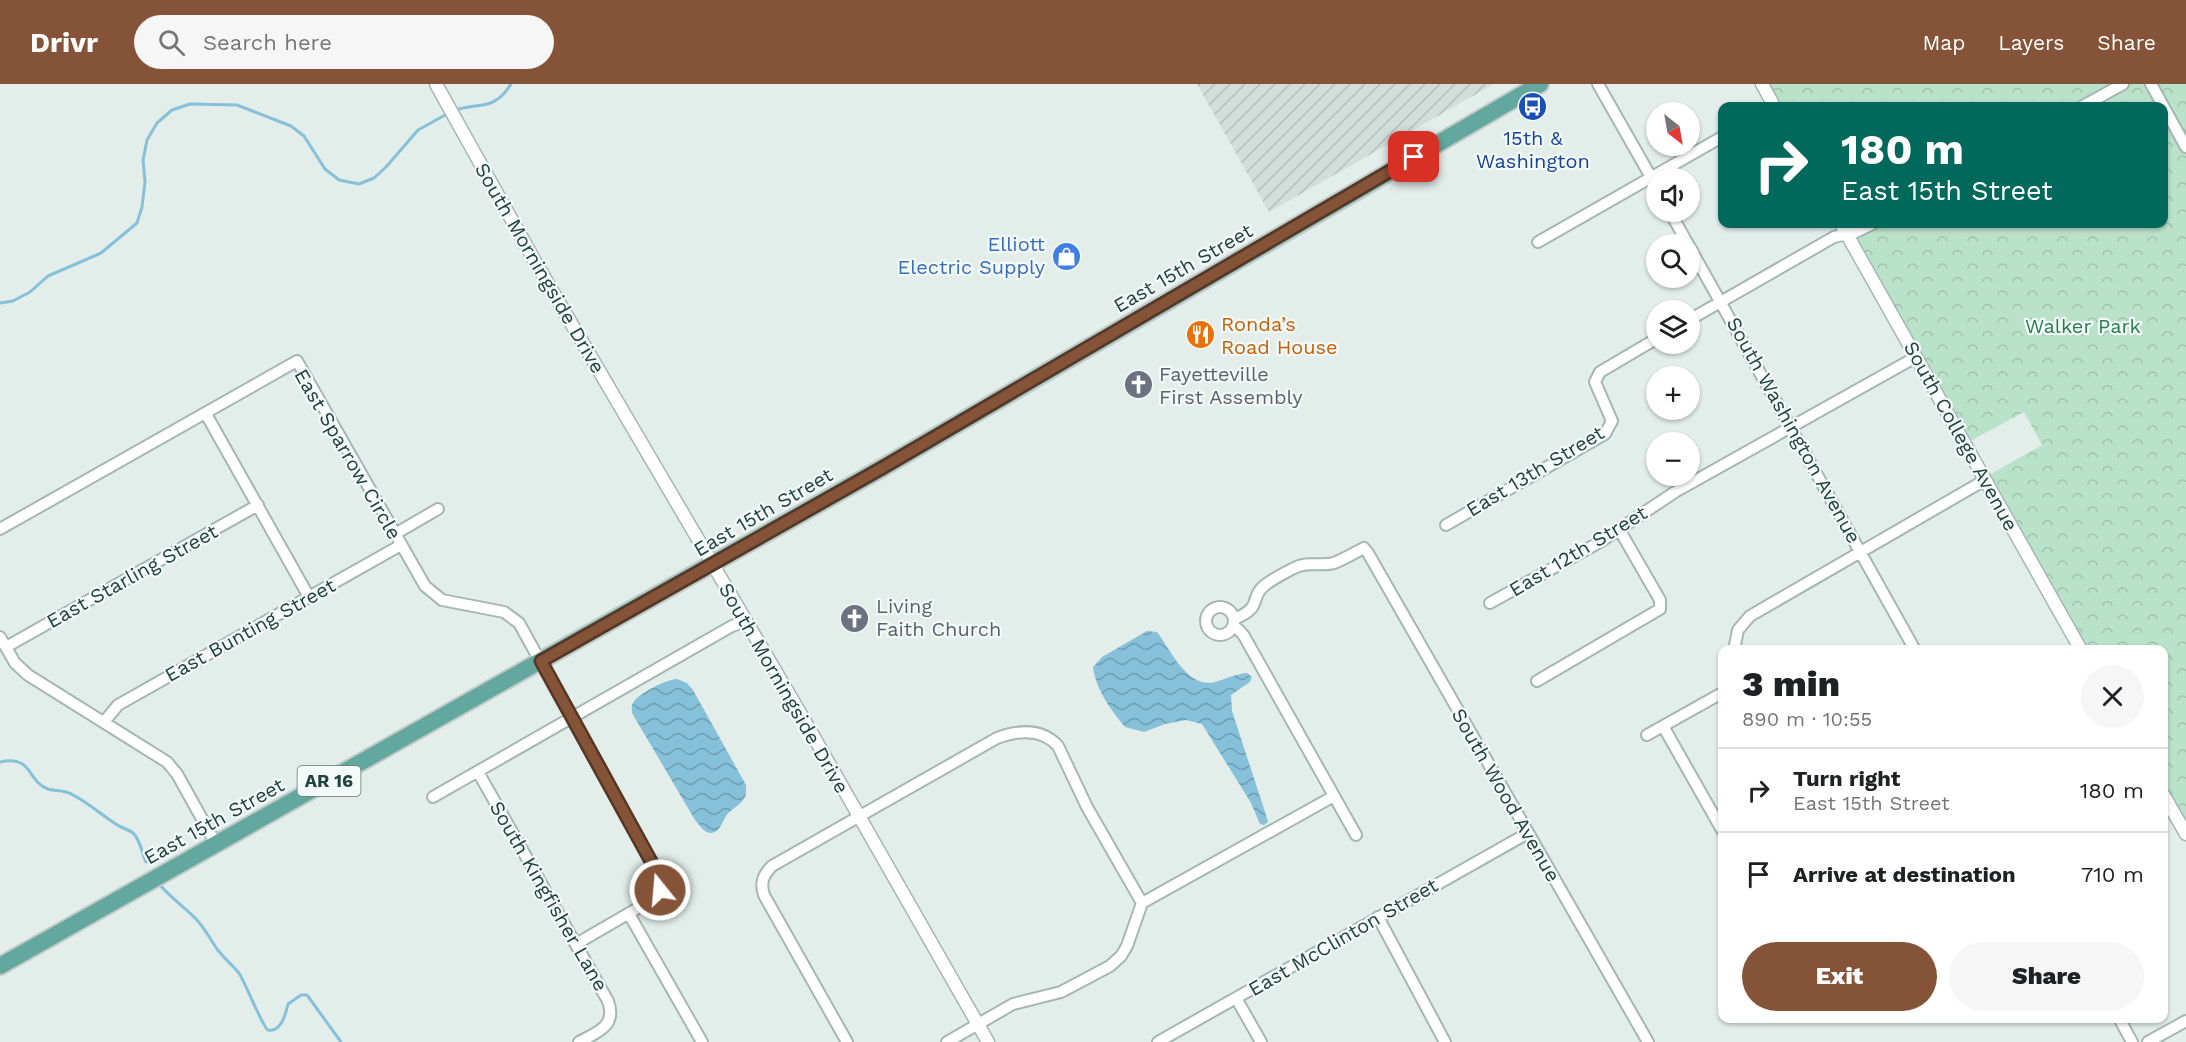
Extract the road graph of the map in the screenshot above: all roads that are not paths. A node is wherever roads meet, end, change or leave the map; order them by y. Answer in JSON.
{"nodes":[{"id":1,"x":1540,"y":84,"type":"edge"},
{"id":2,"x":1598,"y":84,"type":"edge"},
{"id":3,"x":1762,"y":84,"type":"edge"},
{"id":4,"x":2124,"y":84,"type":"edge"},
{"id":5,"x":2151,"y":84,"type":"edge"},
{"id":6,"x":439,"y":89,"type":"edge"},
{"id":7,"x":1772,"y":102,"type":"edge"},
{"id":8,"x":2090,"y":102,"type":"edge"},
{"id":9,"x":2161,"y":102,"type":"edge"},
{"id":10,"x":2168,"y":115,"type":"edge"},
{"id":11,"x":1718,"y":140,"type":"edge"},
{"id":12,"x":2186,"y":147,"type":"edge"},
{"id":13,"x":1674,"y":168,"type":"edge"},
{"id":14,"x":1646,"y":170,"type":"edge"},
{"id":15,"x":1646,"y":186,"type":"edge"},
{"id":16,"x":1676,"y":222,"type":"edge"},
{"id":17,"x":1864,"y":228,"type":"edge"},
{"id":18,"x":1844,"y":229,"type":"edge"},
{"id":19,"x":1538,"y":242,"type":"dead end"},
{"id":20,"x":1722,"y":301,"type":"junction"},
{"id":21,"x":1700,"y":314,"type":"edge"},
{"id":22,"x":1646,"y":345,"type":"edge"},
{"id":23,"x":1916,"y":357,"type":"junction"},
{"id":24,"x":206,"y":414,"type":"junction"},
{"id":25,"x":1792,"y":425,"type":"junction"},
{"id":26,"x":1985,"y":480,"type":"junction"},
{"id":27,"x":258,"y":505,"type":"junction"},
{"id":28,"x":438,"y":509,"type":"dead end"},
{"id":29,"x":1446,"y":525,"type":"dead end"},
{"id":30,"x":0,"y":529,"type":"edge"},
{"id":31,"x":1619,"y":529,"type":"junction"},
{"id":32,"x":395,"y":534,"type":"junction"},
{"id":33,"x":401,"y":545,"type":"junction"},
{"id":34,"x":1862,"y":551,"type":"junction"},
{"id":35,"x":713,"y":565,"type":"junction"},
{"id":36,"x":309,"y":597,"type":"junction"},
{"id":37,"x":1490,"y":603,"type":"dead end"},
{"id":38,"x":746,"y":621,"type":"junction"},
{"id":39,"x":3,"y":642,"type":"edge"},
{"id":40,"x":1735,"y":645,"type":"edge"},
{"id":41,"x":1912,"y":645,"type":"edge"},
{"id":42,"x":2078,"y":645,"type":"edge"},
{"id":43,"x":541,"y":661,"type":"junction"},
{"id":44,"x":1537,"y":681,"type":"dead end"},
{"id":45,"x":1718,"y":695,"type":"edge"},
{"id":46,"x":572,"y":718,"type":"junction"},
{"id":47,"x":104,"y":722,"type":"junction"},
{"id":48,"x":1663,"y":726,"type":"junction"},
{"id":49,"x":1647,"y":735,"type":"dead end"},
{"id":50,"x":478,"y":772,"type":"junction"},
{"id":51,"x":1334,"y":796,"type":"junction"},
{"id":52,"x":433,"y":797,"type":"dead end"},
{"id":53,"x":2168,"y":803,"type":"edge"},
{"id":54,"x":859,"y":816,"type":"junction"},
{"id":55,"x":1718,"y":823,"type":"edge"},
{"id":56,"x":1528,"y":833,"type":"junction"},
{"id":57,"x":2186,"y":834,"type":"edge"},
{"id":58,"x":1356,"y":835,"type":"dead end"},
{"id":59,"x":216,"y":844,"type":"junction"},
{"id":60,"x":1142,"y":903,"type":"junction"},
{"id":61,"x":629,"y":914,"type":"junction"},
{"id":62,"x":1378,"y":917,"type":"junction"},
{"id":63,"x":576,"y":944,"type":"junction"},
{"id":64,"x":0,"y":966,"type":"edge"},
{"id":65,"x":1236,"y":998,"type":"junction"},
{"id":66,"x":2186,"y":1021,"type":"edge"},
{"id":67,"x":2121,"y":1023,"type":"edge"},
{"id":68,"x":978,"y":1024,"type":"junction"},
{"id":69,"x":579,"y":1042,"type":"edge"},
{"id":70,"x":702,"y":1042,"type":"edge"},
{"id":71,"x":847,"y":1042,"type":"edge"},
{"id":72,"x":947,"y":1042,"type":"edge"},
{"id":73,"x":988,"y":1042,"type":"edge"},
{"id":74,"x":1158,"y":1042,"type":"edge"},
{"id":75,"x":1261,"y":1042,"type":"edge"},
{"id":76,"x":1445,"y":1042,"type":"edge"},
{"id":77,"x":1648,"y":1042,"type":"edge"},
{"id":78,"x":2132,"y":1042,"type":"edge"},
{"id":79,"x":2148,"y":1042,"type":"edge"}],
"edges":[{"from":1,"to":35,"type":"main road","name":"East 15th Street","number":"AR 16"},
{"from":2,"to":14,"type":"street"},
{"from":3,"to":7,"type":"street"},
{"from":4,"to":8,"type":"street"},
{"from":5,"to":9,"type":"street"},
{"from":6,"to":35,"type":"street","name":"South Morningside Drive"},
{"from":10,"to":12,"type":"street"},
{"from":11,"to":13,"type":"street"},
{"from":15,"to":19,"type":"street"},
{"from":16,"to":20,"type":"street","name":"South Washington Avenue"},
{"from":17,"to":18,"type":"street"},
{"from":18,"to":20,"type":"street"},
{"from":18,"to":23,"type":"street","name":"South College Avenue"},
{"from":20,"to":21,"type":"street"},
{"from":20,"to":25,"type":"street","name":"South Washington Avenue"},
{"from":22,"to":29,"type":"street","name":"East 13th Street"},
{"from":23,"to":25,"type":"street","name":"East 12th Street"},
{"from":23,"to":26,"type":"street","name":"South College Avenue"},
{"from":24,"to":27,"type":"street"},
{"from":24,"to":30,"type":"street","name":"East Sparrow Circle"},
{"from":24,"to":32,"type":"street","name":"East Sparrow Circle"},
{"from":25,"to":31,"type":"street","name":"East 12th Street"},
{"from":25,"to":34,"type":"street","name":"South Washington Avenue"},
{"from":26,"to":34,"type":"street"},
{"from":26,"to":42,"type":"street","name":"South College Avenue"},
{"from":27,"to":36,"type":"street"},
{"from":27,"to":39,"type":"street","name":"East Starling Street"},
{"from":28,"to":32,"type":"street"},
{"from":31,"to":37,"type":"street","name":"East 12th Street"},
{"from":31,"to":44,"type":"street"},
{"from":32,"to":33,"type":"street","name":"East Sparrow Circle"},
{"from":33,"to":36,"type":"street","name":"East Bunting Street"},
{"from":33,"to":43,"type":"street","name":"East Sparrow Circle"},
{"from":34,"to":40,"type":"street"},
{"from":34,"to":41,"type":"street","name":"South Washington Avenue"},
{"from":35,"to":38,"type":"street","name":"South Morningside Drive"},
{"from":35,"to":43,"type":"main road","name":"East 15th Street","number":"AR 16"},
{"from":36,"to":47,"type":"street","name":"East Bunting Street"},
{"from":38,"to":46,"type":"street"},
{"from":38,"to":54,"type":"street","name":"South Morningside Drive"},
{"from":39,"to":47,"type":"street"},
{"from":43,"to":46,"type":"street","name":"East Sparrow Circle"},
{"from":43,"to":59,"type":"main road","name":"East 15th Street","number":"AR 16"},
{"from":45,"to":48,"type":"street"},
{"from":46,"to":50,"type":"street"},
{"from":46,"to":61,"type":"street","name":"East Sparrow Circle"},
{"from":47,"to":59,"type":"street"},
{"from":48,"to":49,"type":"street"},
{"from":48,"to":55,"type":"street"},
{"from":50,"to":52,"type":"street"},
{"from":50,"to":63,"type":"street","name":"South Kingfisher Lane"},
{"from":51,"to":56,"type":"street","name":"South Wood Avenue"},
{"from":51,"to":58,"type":"street"},
{"from":51,"to":60,"type":"street"},
{"from":53,"to":57,"type":"street"},
{"from":54,"to":60,"type":"street"},
{"from":54,"to":68,"type":"street","name":"South Morningside Drive"},
{"from":54,"to":71,"type":"street"},
{"from":56,"to":62,"type":"street","name":"East McClinton Street"},
{"from":56,"to":77,"type":"street","name":"South Wood Avenue"},
{"from":59,"to":64,"type":"main road","name":"East 15th Street","number":"AR 16"},
{"from":60,"to":68,"type":"street"},
{"from":61,"to":63,"type":"street","name":"East Sparrow Circle"},
{"from":61,"to":70,"type":"street"},
{"from":62,"to":65,"type":"street","name":"East McClinton Street"},
{"from":62,"to":76,"type":"street"},
{"from":63,"to":69,"type":"street","name":"South Kingfisher Lane"},
{"from":65,"to":74,"type":"street","name":"East McClinton Street"},
{"from":65,"to":75,"type":"street"},
{"from":66,"to":79,"type":"street"},
{"from":67,"to":78,"type":"street"},
{"from":68,"to":72,"type":"street"},
{"from":68,"to":73,"type":"street","name":"South Morningside Drive"}]}
